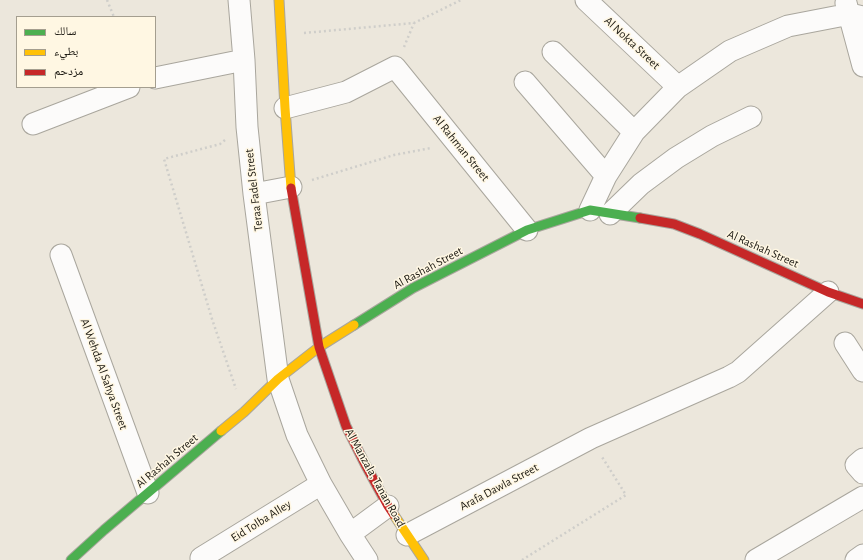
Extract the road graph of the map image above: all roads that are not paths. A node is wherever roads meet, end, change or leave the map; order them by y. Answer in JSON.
{"nodes":[{"id":1,"x":239,"y":0,"type":"edge"},
{"id":2,"x":279,"y":0,"type":"edge"},
{"id":3,"x":586,"y":0,"type":"edge"},
{"id":4,"x":853,"y":10,"type":"edge"},
{"id":5,"x":553,"y":52,"type":"dead end"},
{"id":6,"x":244,"y":60,"type":"junction"},
{"id":7,"x":863,"y":66,"type":"edge"},
{"id":8,"x":156,"y":78,"type":"edge"},
{"id":9,"x":525,"y":82,"type":"dead end"},
{"id":10,"x":678,"y":87,"type":"junction"},
{"id":11,"x":126,"y":88,"type":"edge"},
{"id":12,"x":284,"y":108,"type":"junction"},
{"id":13,"x":751,"y":117,"type":"dead end"},
{"id":14,"x":32,"y":124,"type":"dead end"},
{"id":15,"x":634,"y":132,"type":"junction"},
{"id":16,"x":606,"y":176,"type":"junction"},
{"id":17,"x":291,"y":187,"type":"junction"},
{"id":18,"x":254,"y":194,"type":"junction"},
{"id":19,"x":590,"y":210,"type":"junction"},
{"id":20,"x":610,"y":214,"type":"junction"},
{"id":21,"x":527,"y":230,"type":"junction"},
{"id":22,"x":61,"y":255,"type":"dead end"},
{"id":23,"x":828,"y":292,"type":"junction"},
{"id":24,"x":863,"y":304,"type":"edge"},
{"id":25,"x":845,"y":343,"type":"dead end"},
{"id":26,"x":319,"y":347,"type":"junction"},
{"id":27,"x":863,"y":371,"type":"edge"},
{"id":28,"x":278,"y":379,"type":"junction"},
{"id":29,"x":863,"y":459,"type":"edge"},
{"id":30,"x":863,"y":473,"type":"edge"},
{"id":31,"x":321,"y":484,"type":"junction"},
{"id":32,"x":148,"y":493,"type":"junction"},
{"id":33,"x":863,"y":497,"type":"edge"},
{"id":34,"x":388,"y":506,"type":"junction"},
{"id":35,"x":350,"y":534,"type":"junction"},
{"id":36,"x":407,"y":535,"type":"junction"},
{"id":37,"x":863,"y":555,"type":"edge"},
{"id":38,"x":201,"y":558,"type":"dead end"},
{"id":39,"x":71,"y":560,"type":"edge"},
{"id":40,"x":367,"y":560,"type":"edge"},
{"id":41,"x":424,"y":560,"type":"edge"},
{"id":42,"x":756,"y":560,"type":"edge"},
{"id":43,"x":856,"y":560,"type":"edge"}],
"edges":[{"from":1,"to":6,"type":"street","name":"Teraa Fadel Street"},
{"from":2,"to":12,"type":"main road"},
{"from":3,"to":10,"type":"street","name":"Al Nokta Street"},
{"from":4,"to":7,"type":"street"},
{"from":4,"to":10,"type":"street"},
{"from":5,"to":15,"type":"street"},
{"from":6,"to":8,"type":"street"},
{"from":6,"to":18,"type":"street","name":"Teraa Fadel Street"},
{"from":9,"to":16,"type":"street"},
{"from":10,"to":15,"type":"street"},
{"from":11,"to":14,"type":"street"},
{"from":12,"to":17,"type":"main road"},
{"from":12,"to":21,"type":"street","name":"Al Rahman Street"},
{"from":13,"to":20,"type":"street"},
{"from":15,"to":16,"type":"street"},
{"from":16,"to":19,"type":"street"},
{"from":17,"to":18,"type":"street"},
{"from":17,"to":26,"type":"main road"},
{"from":18,"to":28,"type":"street","name":"Teraa Fadel Street"},
{"from":19,"to":20,"type":"main road","name":"Al Rashah Street"},
{"from":19,"to":21,"type":"main road","name":"Al Rashah Street"},
{"from":20,"to":23,"type":"main road","name":"Al Rashah Street"},
{"from":21,"to":26,"type":"main road","name":"Al Rashah Street"},
{"from":22,"to":32,"type":"street","name":"Al Wehda Al Sahya Street"},
{"from":23,"to":24,"type":"main road","name":"Al Rashah Street"},
{"from":23,"to":36,"type":"street","name":"Arafa Dawla Street"},
{"from":25,"to":27,"type":"street"},
{"from":26,"to":28,"type":"main road","name":"Al Rashah Street"},
{"from":26,"to":34,"type":"main road","name":"Al Manzala, Tanan Road"},
{"from":28,"to":31,"type":"street"},
{"from":28,"to":32,"type":"main road","name":"Al Rashah Street"},
{"from":29,"to":30,"type":"street"},
{"from":31,"to":35,"type":"street"},
{"from":31,"to":38,"type":"street","name":"Eid Tolba Alley"},
{"from":32,"to":39,"type":"main road","name":"Al Rashah Street"},
{"from":33,"to":42,"type":"street"},
{"from":34,"to":35,"type":"street"},
{"from":34,"to":36,"type":"main road","name":"Al Manzala, Tanan Road"},
{"from":35,"to":40,"type":"street"},
{"from":36,"to":41,"type":"main road","name":"Al Manzala, Tanan Road"},
{"from":37,"to":43,"type":"street"}]}
